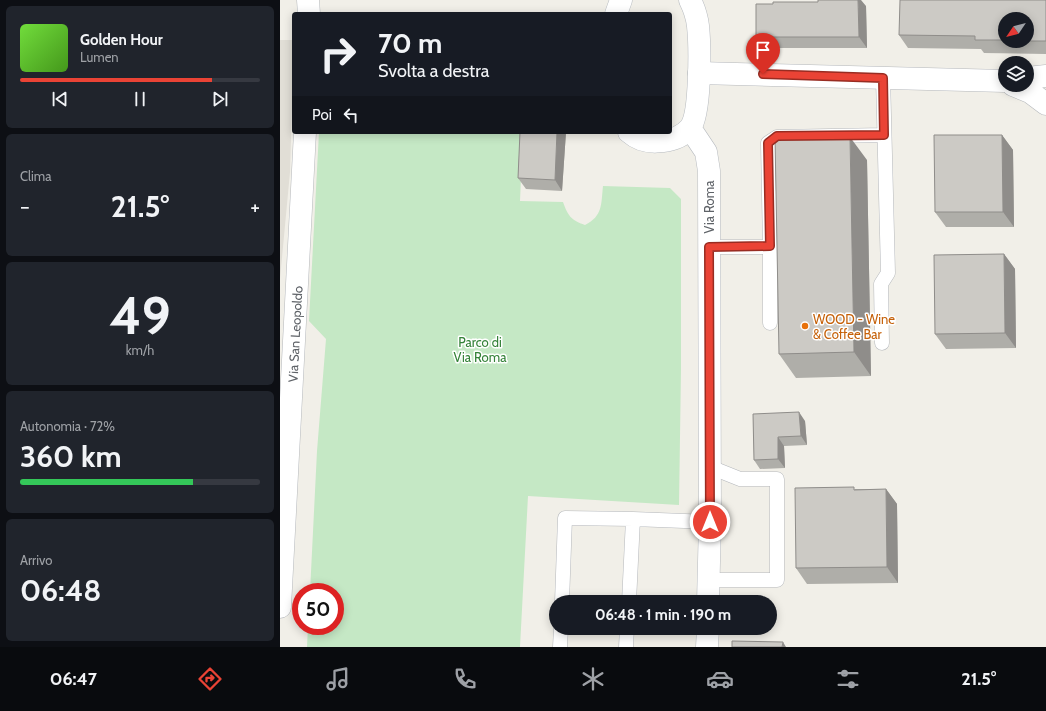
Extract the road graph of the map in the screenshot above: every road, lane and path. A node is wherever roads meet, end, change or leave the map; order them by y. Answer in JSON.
{"nodes":[{"id":1,"x":308,"y":0,"type":"edge"},
{"id":2,"x":621,"y":0,"type":"edge"},
{"id":3,"x":690,"y":0,"type":"edge"},
{"id":4,"x":309,"y":12,"type":"edge"},
{"id":5,"x":617,"y":12,"type":"edge"},
{"id":6,"x":708,"y":73,"type":"junction"},
{"id":7,"x":1046,"y":76,"type":"edge"},
{"id":8,"x":1034,"y":77,"type":"edge"},
{"id":9,"x":883,"y":78,"type":"junction"},
{"id":10,"x":998,"y":82,"type":"edge"},
{"id":11,"x":1030,"y":92,"type":"edge"},
{"id":12,"x":1046,"y":104,"type":"edge"},
{"id":13,"x":690,"y":128,"type":"junction"},
{"id":14,"x":305,"y":134,"type":"edge"},
{"id":15,"x":632,"y":134,"type":"edge"},
{"id":16,"x":884,"y":135,"type":"junction"},
{"id":17,"x":770,"y":246,"type":"junction"},
{"id":18,"x":709,"y":247,"type":"junction"},
{"id":19,"x":770,"y":323,"type":"dead end"},
{"id":20,"x":882,"y":343,"type":"dead end"},
{"id":21,"x":710,"y":467,"type":"junction"},
{"id":22,"x":633,"y":519,"type":"junction"},
{"id":23,"x":710,"y":522,"type":"junction"},
{"id":24,"x":709,"y":580,"type":"junction"},
{"id":25,"x":562,"y":595,"type":"edge"},
{"id":26,"x":629,"y":595,"type":"edge"},
{"id":27,"x":708,"y":595,"type":"edge"},
{"id":28,"x":280,"y":607,"type":"edge"},
{"id":29,"x":561,"y":635,"type":"edge"},
{"id":30,"x":627,"y":635,"type":"edge"},
{"id":31,"x":708,"y":635,"type":"edge"},
{"id":32,"x":560,"y":647,"type":"edge"},
{"id":33,"x":626,"y":647,"type":"edge"},
{"id":34,"x":707,"y":647,"type":"edge"}],
"edges":[{"from":1,"to":4,"type":"street"},
{"from":2,"to":5,"type":"street"},
{"from":3,"to":6,"type":"street"},
{"from":6,"to":9,"type":"street"},
{"from":6,"to":13,"type":"street"},
{"from":7,"to":8,"type":"street"},
{"from":9,"to":10,"type":"street"},
{"from":9,"to":16,"type":"lane"},
{"from":11,"to":12,"type":"street"},
{"from":13,"to":15,"type":"street"},
{"from":13,"to":18,"type":"street","name":"Via Roma"},
{"from":14,"to":28,"type":"street","name":"Via San Leopoldo"},
{"from":16,"to":17,"type":"lane"},
{"from":16,"to":20,"type":"lane"},
{"from":17,"to":18,"type":"lane"},
{"from":17,"to":19,"type":"lane"},
{"from":18,"to":21,"type":"street","name":"Via Roma"},
{"from":21,"to":23,"type":"street","name":"Via Roma"},
{"from":21,"to":24,"type":"lane"},
{"from":22,"to":23,"type":"lane"},
{"from":22,"to":25,"type":"lane"},
{"from":22,"to":26,"type":"lane"},
{"from":23,"to":24,"type":"street","name":"Via Roma"},
{"from":24,"to":27,"type":"street","name":"Via Roma"},
{"from":29,"to":32,"type":"lane"},
{"from":30,"to":33,"type":"lane"},
{"from":31,"to":34,"type":"street"}]}
